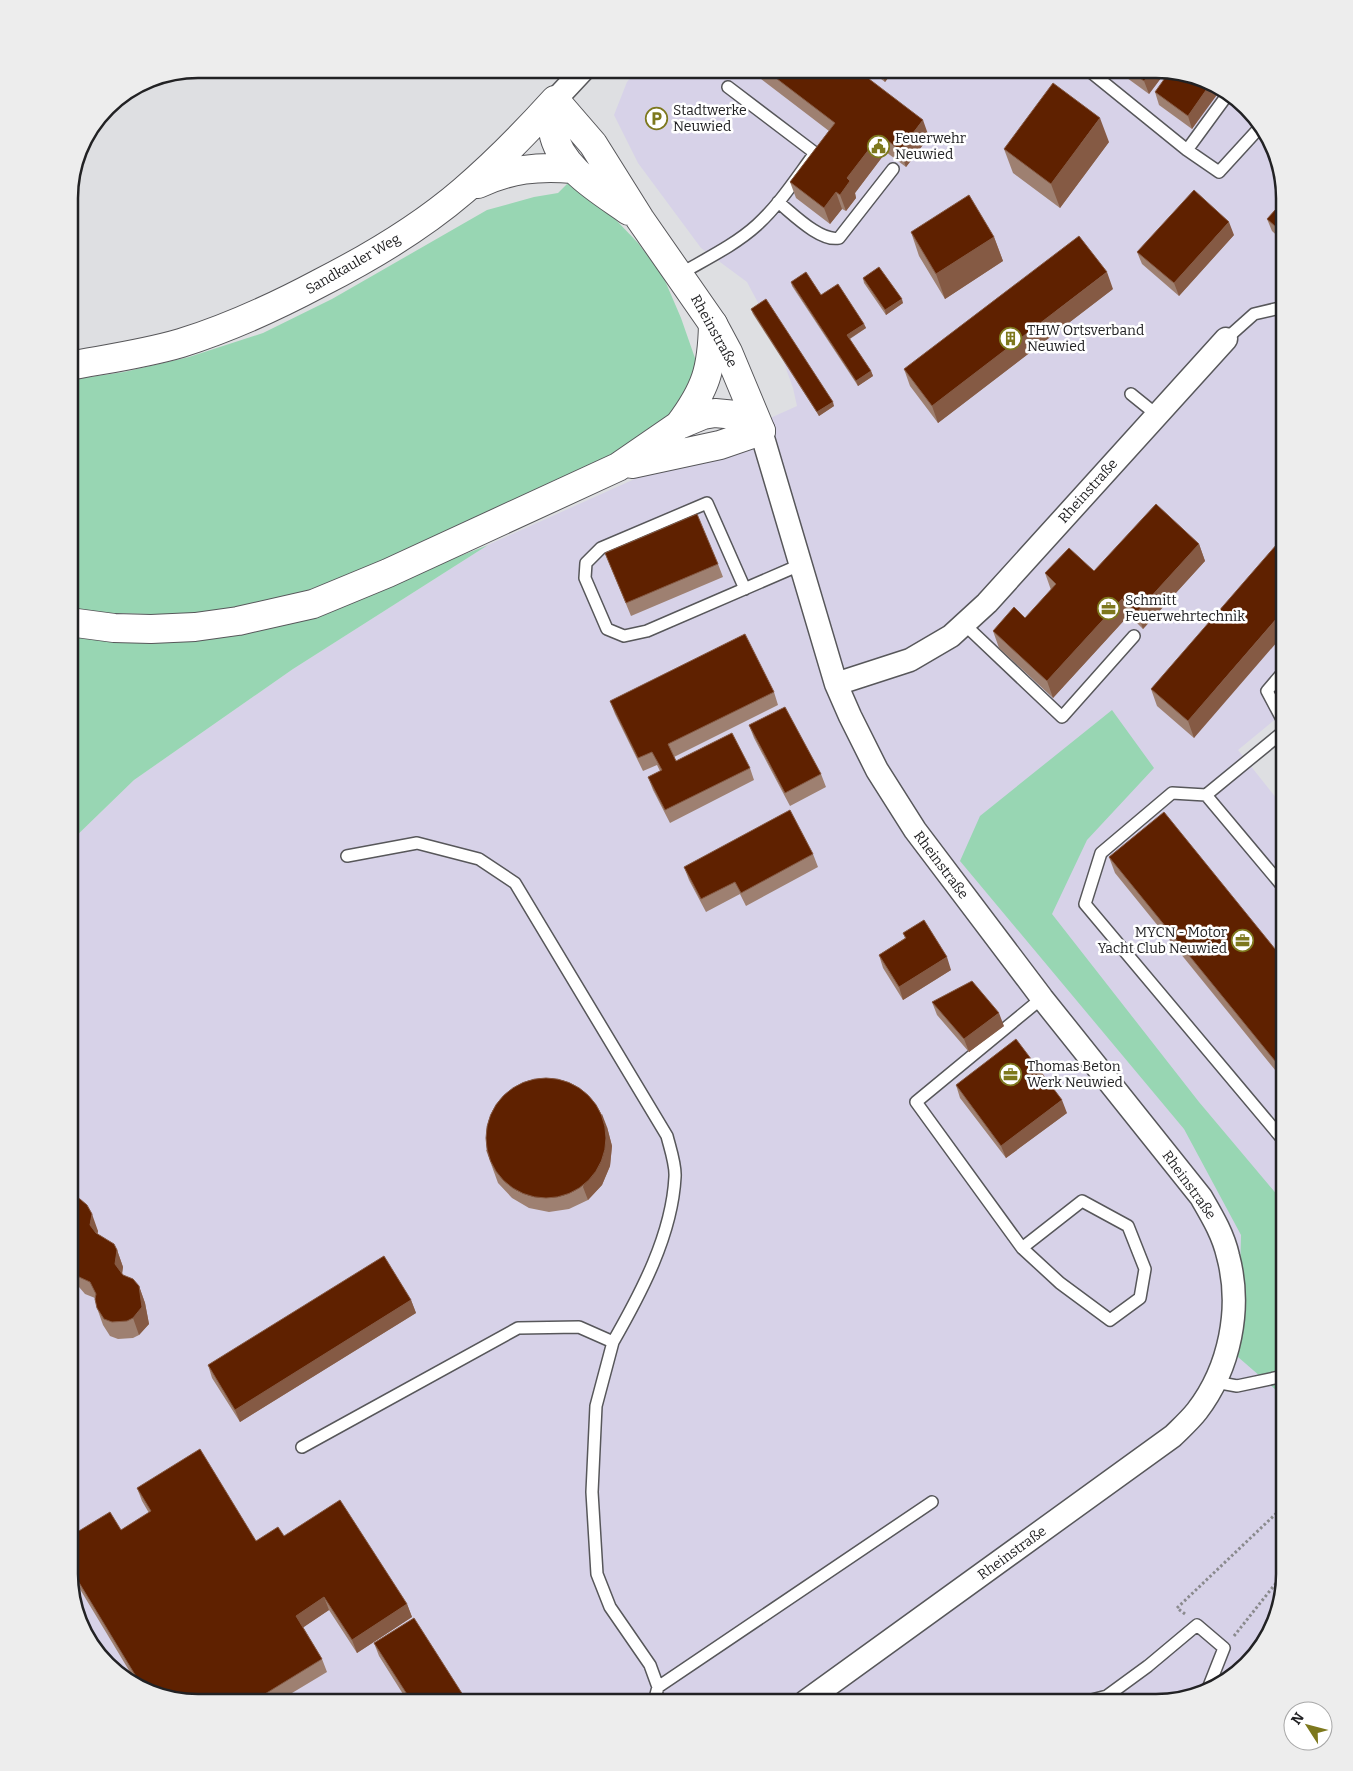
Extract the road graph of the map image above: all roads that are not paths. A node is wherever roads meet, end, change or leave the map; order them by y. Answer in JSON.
{"nodes":[{"id":1,"x":576,"y":78,"type":"edge"},
{"id":2,"x":1098,"y":78,"type":"edge"},
{"id":3,"x":728,"y":87,"type":"dead end"},
{"id":4,"x":1224,"y":99,"type":"edge"},
{"id":5,"x":555,"y":100,"type":"junction"},
{"id":6,"x":1256,"y":133,"type":"edge"},
{"id":7,"x":1187,"y":150,"type":"junction"},
{"id":8,"x":573,"y":169,"type":"junction"},
{"id":9,"x":893,"y":169,"type":"dead end"},
{"id":10,"x":462,"y":192,"type":"junction"},
{"id":11,"x":778,"y":202,"type":"junction"},
{"id":12,"x":640,"y":219,"type":"junction"},
{"id":13,"x":680,"y":274,"type":"junction"},
{"id":14,"x":1276,"y":309,"type":"edge"},
{"id":15,"x":713,"y":324,"type":"junction"},
{"id":16,"x":1226,"y":339,"type":"joint"},
{"id":17,"x":78,"y":364,"type":"edge"},
{"id":18,"x":1131,"y":394,"type":"dead end"},
{"id":19,"x":1157,"y":415,"type":"junction"},
{"id":20,"x":679,"y":425,"type":"junction"},
{"id":21,"x":761,"y":431,"type":"junction"},
{"id":22,"x":618,"y":467,"type":"junction"},
{"id":23,"x":802,"y":564,"type":"junction"},
{"id":24,"x":745,"y":589,"type":"junction"},
{"id":25,"x":78,"y":623,"type":"edge"},
{"id":26,"x":964,"y":624,"type":"junction"},
{"id":27,"x":1134,"y":636,"type":"dead end"},
{"id":28,"x":1276,"y":680,"type":"edge"},
{"id":29,"x":836,"y":684,"type":"junction"},
{"id":30,"x":1276,"y":708,"type":"edge"},
{"id":31,"x":1276,"y":738,"type":"edge"},
{"id":32,"x":1206,"y":795,"type":"junction"},
{"id":33,"x":347,"y":856,"type":"dead end"},
{"id":34,"x":1276,"y":878,"type":"edge"},
{"id":35,"x":1042,"y":998,"type":"junction"},
{"id":36,"x":1276,"y":1131,"type":"edge"},
{"id":37,"x":1022,"y":1248,"type":"junction"},
{"id":38,"x":613,"y":1342,"type":"junction"},
{"id":39,"x":1276,"y":1378,"type":"edge"},
{"id":40,"x":1215,"y":1382,"type":"junction"},
{"id":41,"x":302,"y":1447,"type":"dead end"},
{"id":42,"x":932,"y":1502,"type":"dead end"},
{"id":43,"x":1212,"y":1679,"type":"edge"},
{"id":44,"x":658,"y":1687,"type":"junction"},
{"id":45,"x":656,"y":1694,"type":"edge"},
{"id":46,"x":816,"y":1694,"type":"edge"},
{"id":47,"x":1110,"y":1694,"type":"edge"}],
"edges":[{"from":1,"to":5,"type":"street","name":"Sandkauler Weg"},
{"from":2,"to":7,"type":"lane"},
{"from":3,"to":11,"type":"lane"},
{"from":4,"to":7,"type":"lane"},
{"from":5,"to":8,"type":"main road","name":"Rheinstraße"},
{"from":5,"to":10,"type":"main road","name":"Sandkauler Weg"},
{"from":5,"to":12,"type":"main road","name":"Rheinstraße"},
{"from":6,"to":7,"type":"lane"},
{"from":8,"to":10,"type":"main road"},
{"from":8,"to":12,"type":"main road","name":"Rheinstraße"},
{"from":9,"to":11,"type":"lane"},
{"from":10,"to":17,"type":"main road","name":"Sandkauler Weg"},
{"from":11,"to":13,"type":"lane"},
{"from":12,"to":13,"type":"main road","name":"Rheinstraße"},
{"from":13,"to":15,"type":"main road","name":"Rheinstraße"},
{"from":14,"to":16,"type":"lane"},
{"from":15,"to":20,"type":"main road"},
{"from":15,"to":21,"type":"main road","name":"Rheinstraße"},
{"from":16,"to":19,"type":"street","name":"Rheinstraße"},
{"from":18,"to":19,"type":"lane"},
{"from":19,"to":26,"type":"street","name":"Rheinstraße"},
{"from":20,"to":21,"type":"main road"},
{"from":20,"to":22,"type":"main road"},
{"from":21,"to":22,"type":"main road"},
{"from":21,"to":23,"type":"street","name":"Rheinstraße"},
{"from":22,"to":25,"type":"main road"},
{"from":23,"to":24,"type":"lane"},
{"from":23,"to":29,"type":"street","name":"Rheinstraße"},
{"from":24,"to":24,"type":"lane"},
{"from":26,"to":27,"type":"lane"},
{"from":26,"to":29,"type":"street","name":"Rheinstraße"},
{"from":28,"to":30,"type":"lane"},
{"from":29,"to":35,"type":"street","name":"Rheinstraße"},
{"from":31,"to":32,"type":"lane"},
{"from":32,"to":34,"type":"lane"},
{"from":32,"to":36,"type":"lane"},
{"from":33,"to":38,"type":"lane"},
{"from":35,"to":37,"type":"lane"},
{"from":35,"to":40,"type":"street","name":"Rheinstraße"},
{"from":37,"to":37,"type":"lane"},
{"from":38,"to":41,"type":"lane"},
{"from":38,"to":44,"type":"lane"},
{"from":39,"to":40,"type":"lane"},
{"from":40,"to":46,"type":"street","name":"Rheinstraße"},
{"from":42,"to":44,"type":"lane"},
{"from":43,"to":47,"type":"lane"},
{"from":44,"to":45,"type":"lane"}]}
